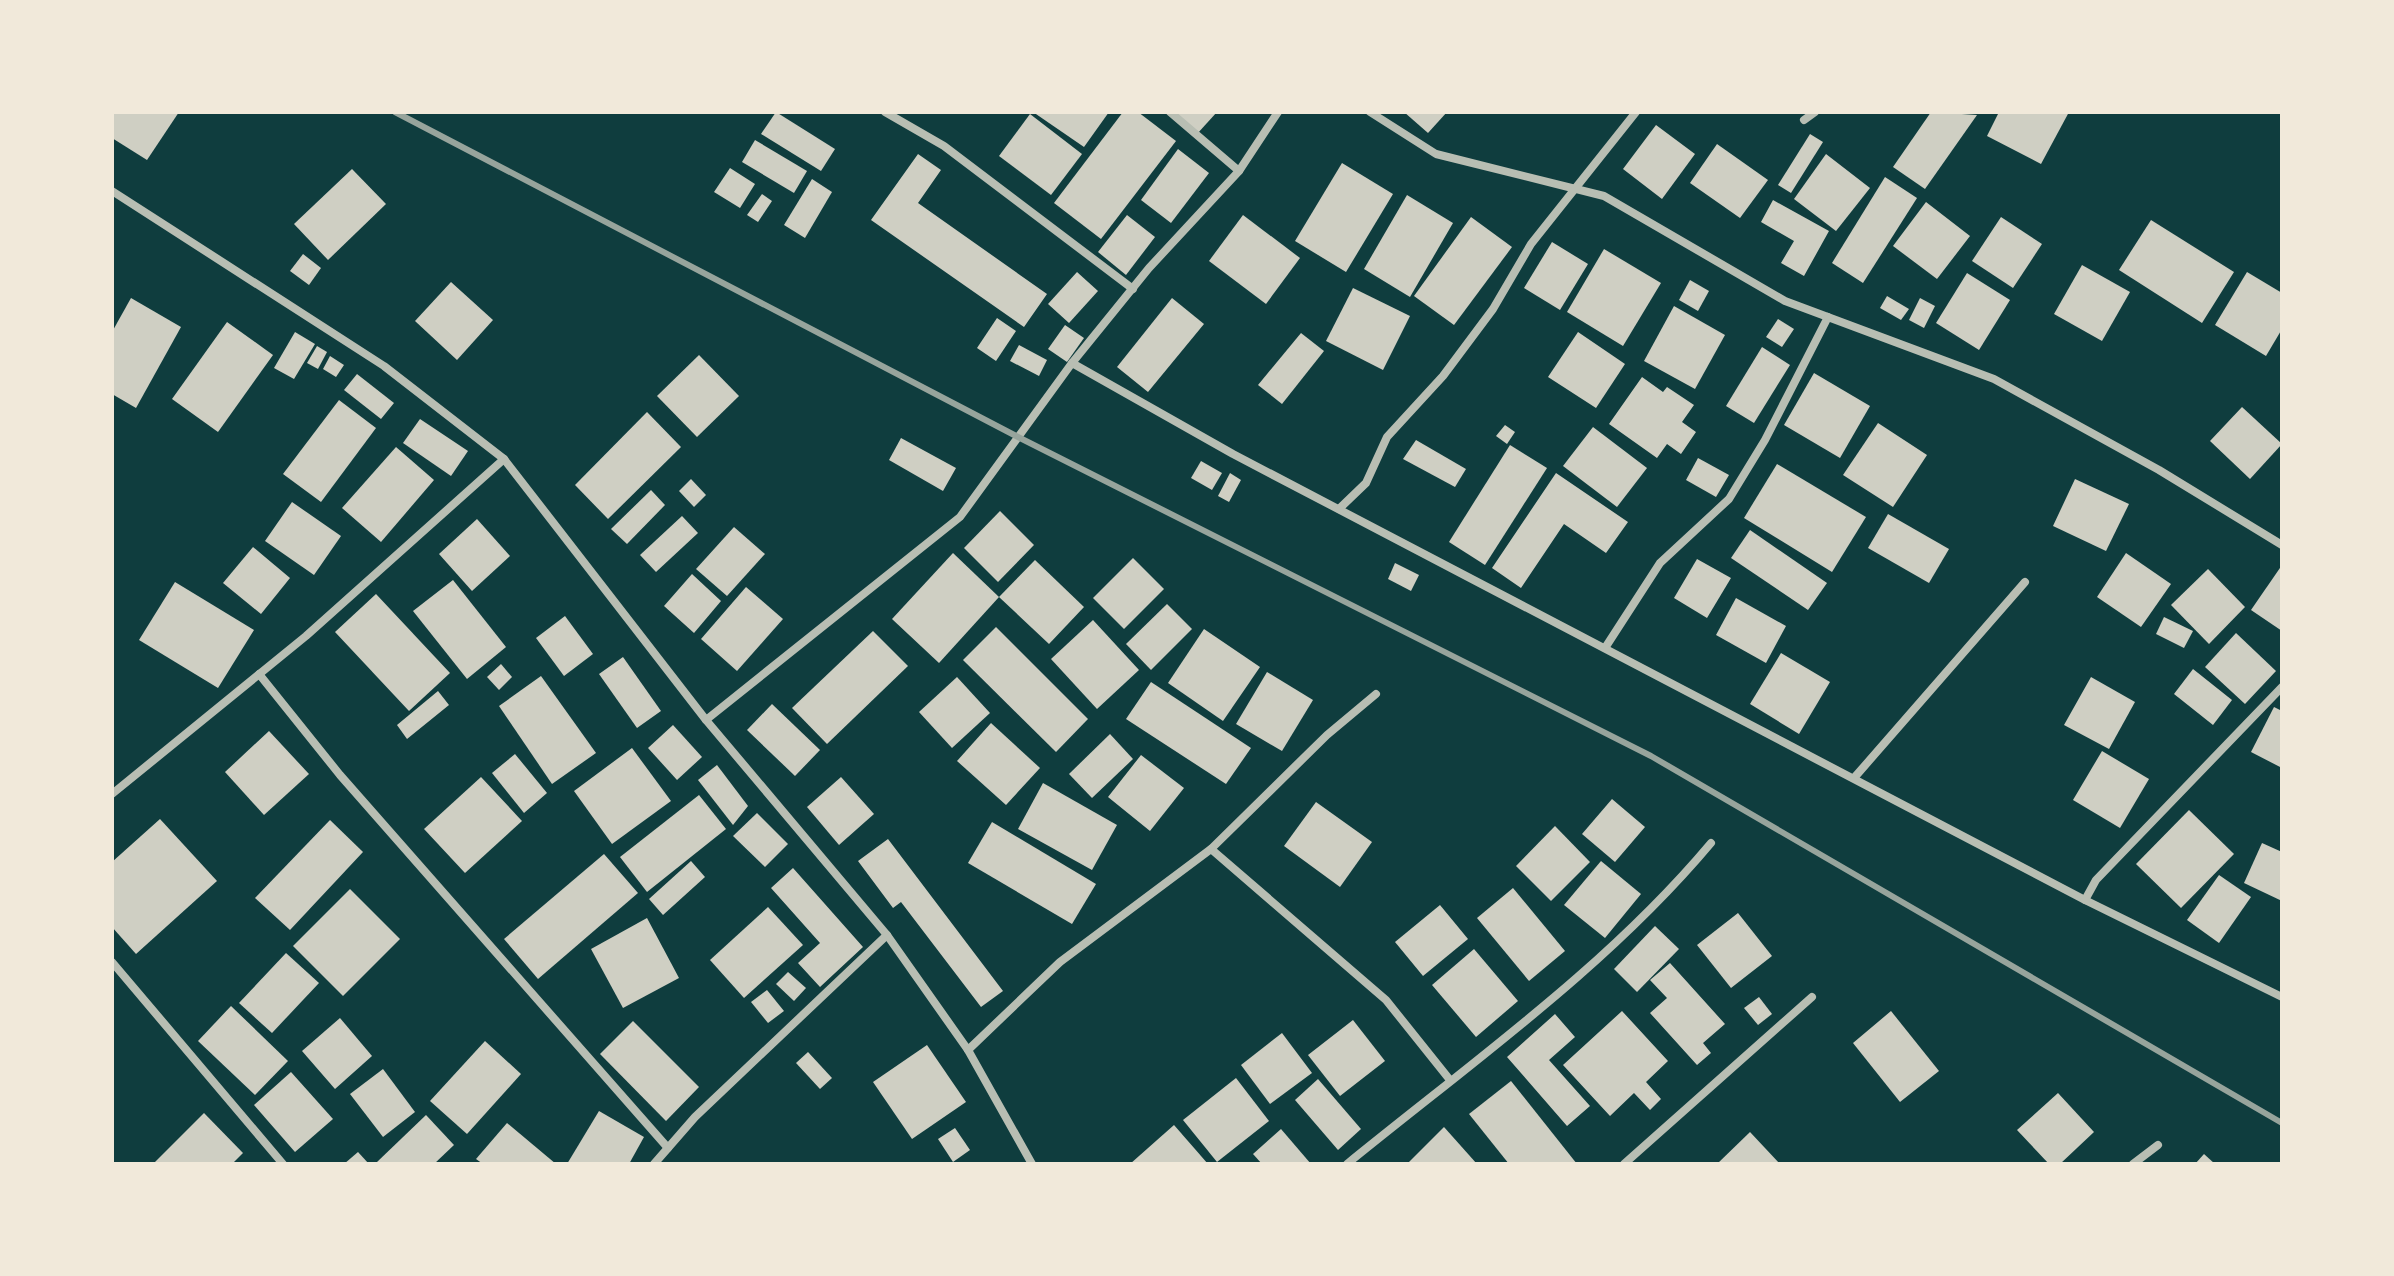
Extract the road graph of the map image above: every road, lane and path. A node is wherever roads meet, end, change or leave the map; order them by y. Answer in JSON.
{"nodes":[{"id":1,"x":885,"y":112,"type":"edge"},
{"id":2,"x":1170,"y":112,"type":"edge"},
{"id":3,"x":1278,"y":112,"type":"edge"},
{"id":4,"x":1370,"y":112,"type":"edge"},
{"id":5,"x":1636,"y":112,"type":"edge"},
{"id":6,"x":1815,"y":112,"type":"edge"},
{"id":7,"x":1804,"y":120,"type":"dead end"},
{"id":8,"x":1239,"y":171,"type":"junction"},
{"id":9,"x":1578,"y":189,"type":"junction"},
{"id":10,"x":112,"y":191,"type":"edge"},
{"id":11,"x":1133,"y":289,"type":"junction"},
{"id":12,"x":1828,"y":317,"type":"junction"},
{"id":13,"x":1072,"y":363,"type":"junction"},
{"id":14,"x":504,"y":459,"type":"junction"},
{"id":15,"x":1339,"y":509,"type":"junction"},
{"id":16,"x":2282,"y":545,"type":"edge"},
{"id":17,"x":2025,"y":582,"type":"dead end"},
{"id":18,"x":1605,"y":648,"type":"junction"},
{"id":19,"x":259,"y":674,"type":"junction"},
{"id":20,"x":2282,"y":687,"type":"edge"},
{"id":21,"x":1376,"y":694,"type":"dead end"},
{"id":22,"x":706,"y":720,"type":"junction"},
{"id":23,"x":1854,"y":778,"type":"junction"},
{"id":24,"x":112,"y":794,"type":"edge"},
{"id":25,"x":1711,"y":843,"type":"dead end"},
{"id":26,"x":1211,"y":849,"type":"junction"},
{"id":27,"x":2085,"y":900,"type":"junction"},
{"id":28,"x":887,"y":935,"type":"junction"},
{"id":29,"x":112,"y":962,"type":"edge"},
{"id":30,"x":1812,"y":997,"type":"dead end"},
{"id":31,"x":2282,"y":997,"type":"edge"},
{"id":32,"x":968,"y":1050,"type":"junction"},
{"id":33,"x":1450,"y":1080,"type":"junction"},
{"id":34,"x":2158,"y":1145,"type":"dead end"},
{"id":35,"x":668,"y":1148,"type":"junction"},
{"id":36,"x":283,"y":1164,"type":"edge"},
{"id":37,"x":654,"y":1164,"type":"edge"},
{"id":38,"x":1032,"y":1164,"type":"edge"},
{"id":39,"x":1347,"y":1164,"type":"edge"},
{"id":40,"x":1624,"y":1164,"type":"edge"},
{"id":41,"x":2133,"y":1164,"type":"edge"}],
"edges":[{"from":1,"to":11,"type":"street"},
{"from":2,"to":8,"type":"street"},
{"from":3,"to":8,"type":"street"},
{"from":4,"to":9,"type":"street"},
{"from":5,"to":9,"type":"street"},
{"from":6,"to":7,"type":"street"},
{"from":8,"to":11,"type":"street"},
{"from":9,"to":12,"type":"street"},
{"from":9,"to":15,"type":"street"},
{"from":10,"to":14,"type":"street"},
{"from":11,"to":13,"type":"street"},
{"from":12,"to":16,"type":"street"},
{"from":12,"to":18,"type":"street"},
{"from":13,"to":15,"type":"street"},
{"from":13,"to":22,"type":"street"},
{"from":14,"to":19,"type":"street"},
{"from":14,"to":22,"type":"street"},
{"from":15,"to":18,"type":"street"},
{"from":17,"to":23,"type":"street"},
{"from":18,"to":23,"type":"street"},
{"from":19,"to":24,"type":"street"},
{"from":19,"to":35,"type":"street"},
{"from":20,"to":27,"type":"street"},
{"from":21,"to":26,"type":"street"},
{"from":22,"to":28,"type":"street"},
{"from":23,"to":27,"type":"street"},
{"from":25,"to":33,"type":"street"},
{"from":26,"to":32,"type":"street"},
{"from":26,"to":33,"type":"street"},
{"from":27,"to":31,"type":"street"},
{"from":28,"to":32,"type":"street"},
{"from":28,"to":35,"type":"street"},
{"from":29,"to":36,"type":"street"},
{"from":30,"to":40,"type":"street"},
{"from":32,"to":38,"type":"street"},
{"from":33,"to":39,"type":"street"},
{"from":34,"to":41,"type":"street"},
{"from":35,"to":37,"type":"street"}]}
